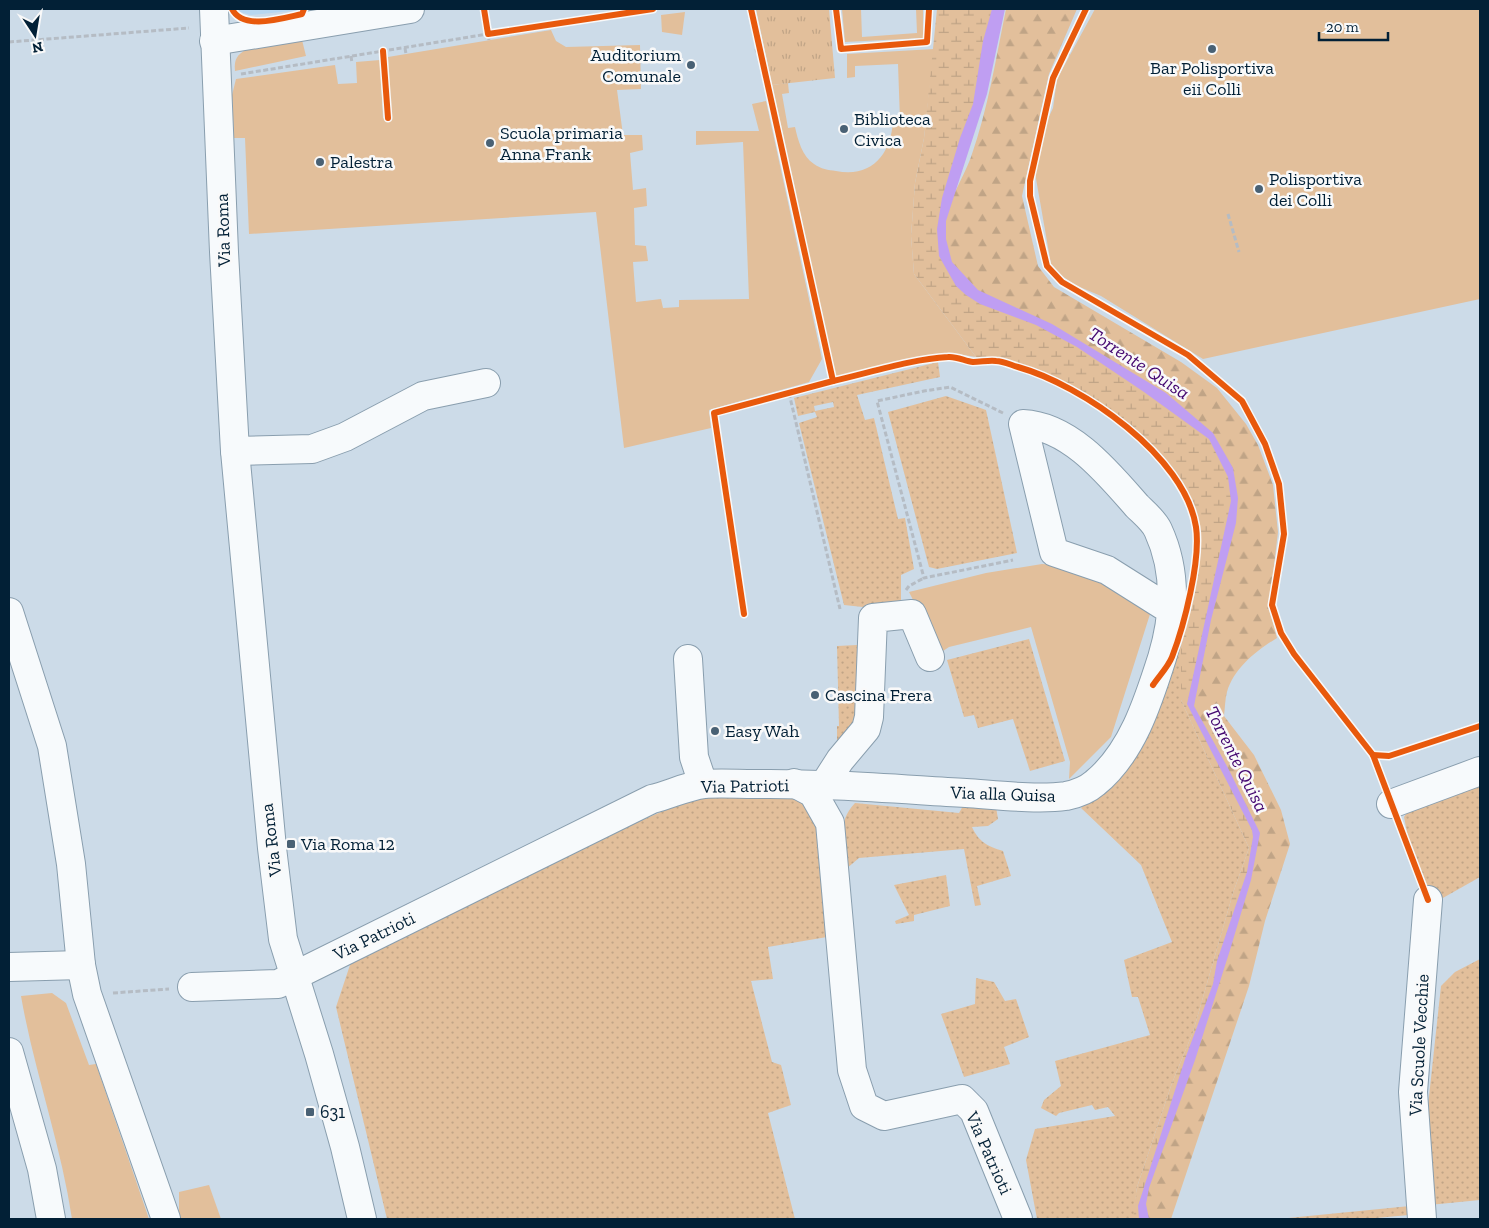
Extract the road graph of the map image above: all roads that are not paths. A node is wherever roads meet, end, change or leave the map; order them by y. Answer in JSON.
{"nodes":[{"id":1,"x":214,"y":9,"type":"edge"},
{"id":2,"x":410,"y":9,"type":"edge"},
{"id":3,"x":204,"y":34,"type":"junction"},
{"id":4,"x":486,"y":383,"type":"dead end"},
{"id":5,"x":235,"y":451,"type":"junction"},
{"id":6,"x":1172,"y":611,"type":"junction"},
{"id":7,"x":9,"y":612,"type":"edge"},
{"id":8,"x":15,"y":652,"type":"edge"},
{"id":9,"x":930,"y":657,"type":"dead end"},
{"id":10,"x":688,"y":659,"type":"dead end"},
{"id":11,"x":1480,"y":771,"type":"edge"},
{"id":12,"x":794,"y":783,"type":"junction"},
{"id":13,"x":703,"y":784,"type":"junction"},
{"id":14,"x":824,"y":785,"type":"junction"},
{"id":15,"x":1391,"y":804,"type":"dead end"},
{"id":16,"x":1428,"y":900,"type":"dead end"},
{"id":17,"x":81,"y":965,"type":"junction"},
{"id":18,"x":13,"y":967,"type":"edge"},
{"id":19,"x":293,"y":975,"type":"junction"},
{"id":20,"x":192,"y":987,"type":"road end"},
{"id":21,"x":9,"y":1052,"type":"edge"},
{"id":22,"x":51,"y":1219,"type":"edge"},
{"id":23,"x":166,"y":1219,"type":"edge"},
{"id":24,"x":362,"y":1219,"type":"edge"},
{"id":25,"x":1018,"y":1219,"type":"edge"},
{"id":26,"x":1422,"y":1219,"type":"edge"}],
"edges":[{"from":1,"to":3,"type":"main road","name":"Via Roma"},
{"from":2,"to":3,"type":"main road"},
{"from":3,"to":5,"type":"main road","name":"Via Roma"},
{"from":4,"to":5,"type":"main road"},
{"from":5,"to":19,"type":"main road","name":"Via Roma"},
{"from":6,"to":6,"type":"main road","name":"Via alla Quisa"},
{"from":6,"to":14,"type":"main road","name":"Via alla Quisa"},
{"from":7,"to":8,"type":"main road"},
{"from":8,"to":17,"type":"main road"},
{"from":9,"to":14,"type":"main road"},
{"from":10,"to":13,"type":"main road"},
{"from":11,"to":15,"type":"main road"},
{"from":12,"to":13,"type":"main road","name":"Via Patrioti"},
{"from":12,"to":14,"type":"main road","name":"Via alla Quisa"},
{"from":12,"to":25,"type":"main road","name":"Via Patrioti"},
{"from":13,"to":19,"type":"main road","name":"Via Patrioti"},
{"from":16,"to":26,"type":"main road","name":"Via Scuole Vecchie"},
{"from":17,"to":18,"type":"main road"},
{"from":17,"to":23,"type":"main road"},
{"from":19,"to":20,"type":"main road","name":"Via Patrioti"},
{"from":19,"to":24,"type":"main road","name":"Via Roma"},
{"from":21,"to":22,"type":"main road"}]}
